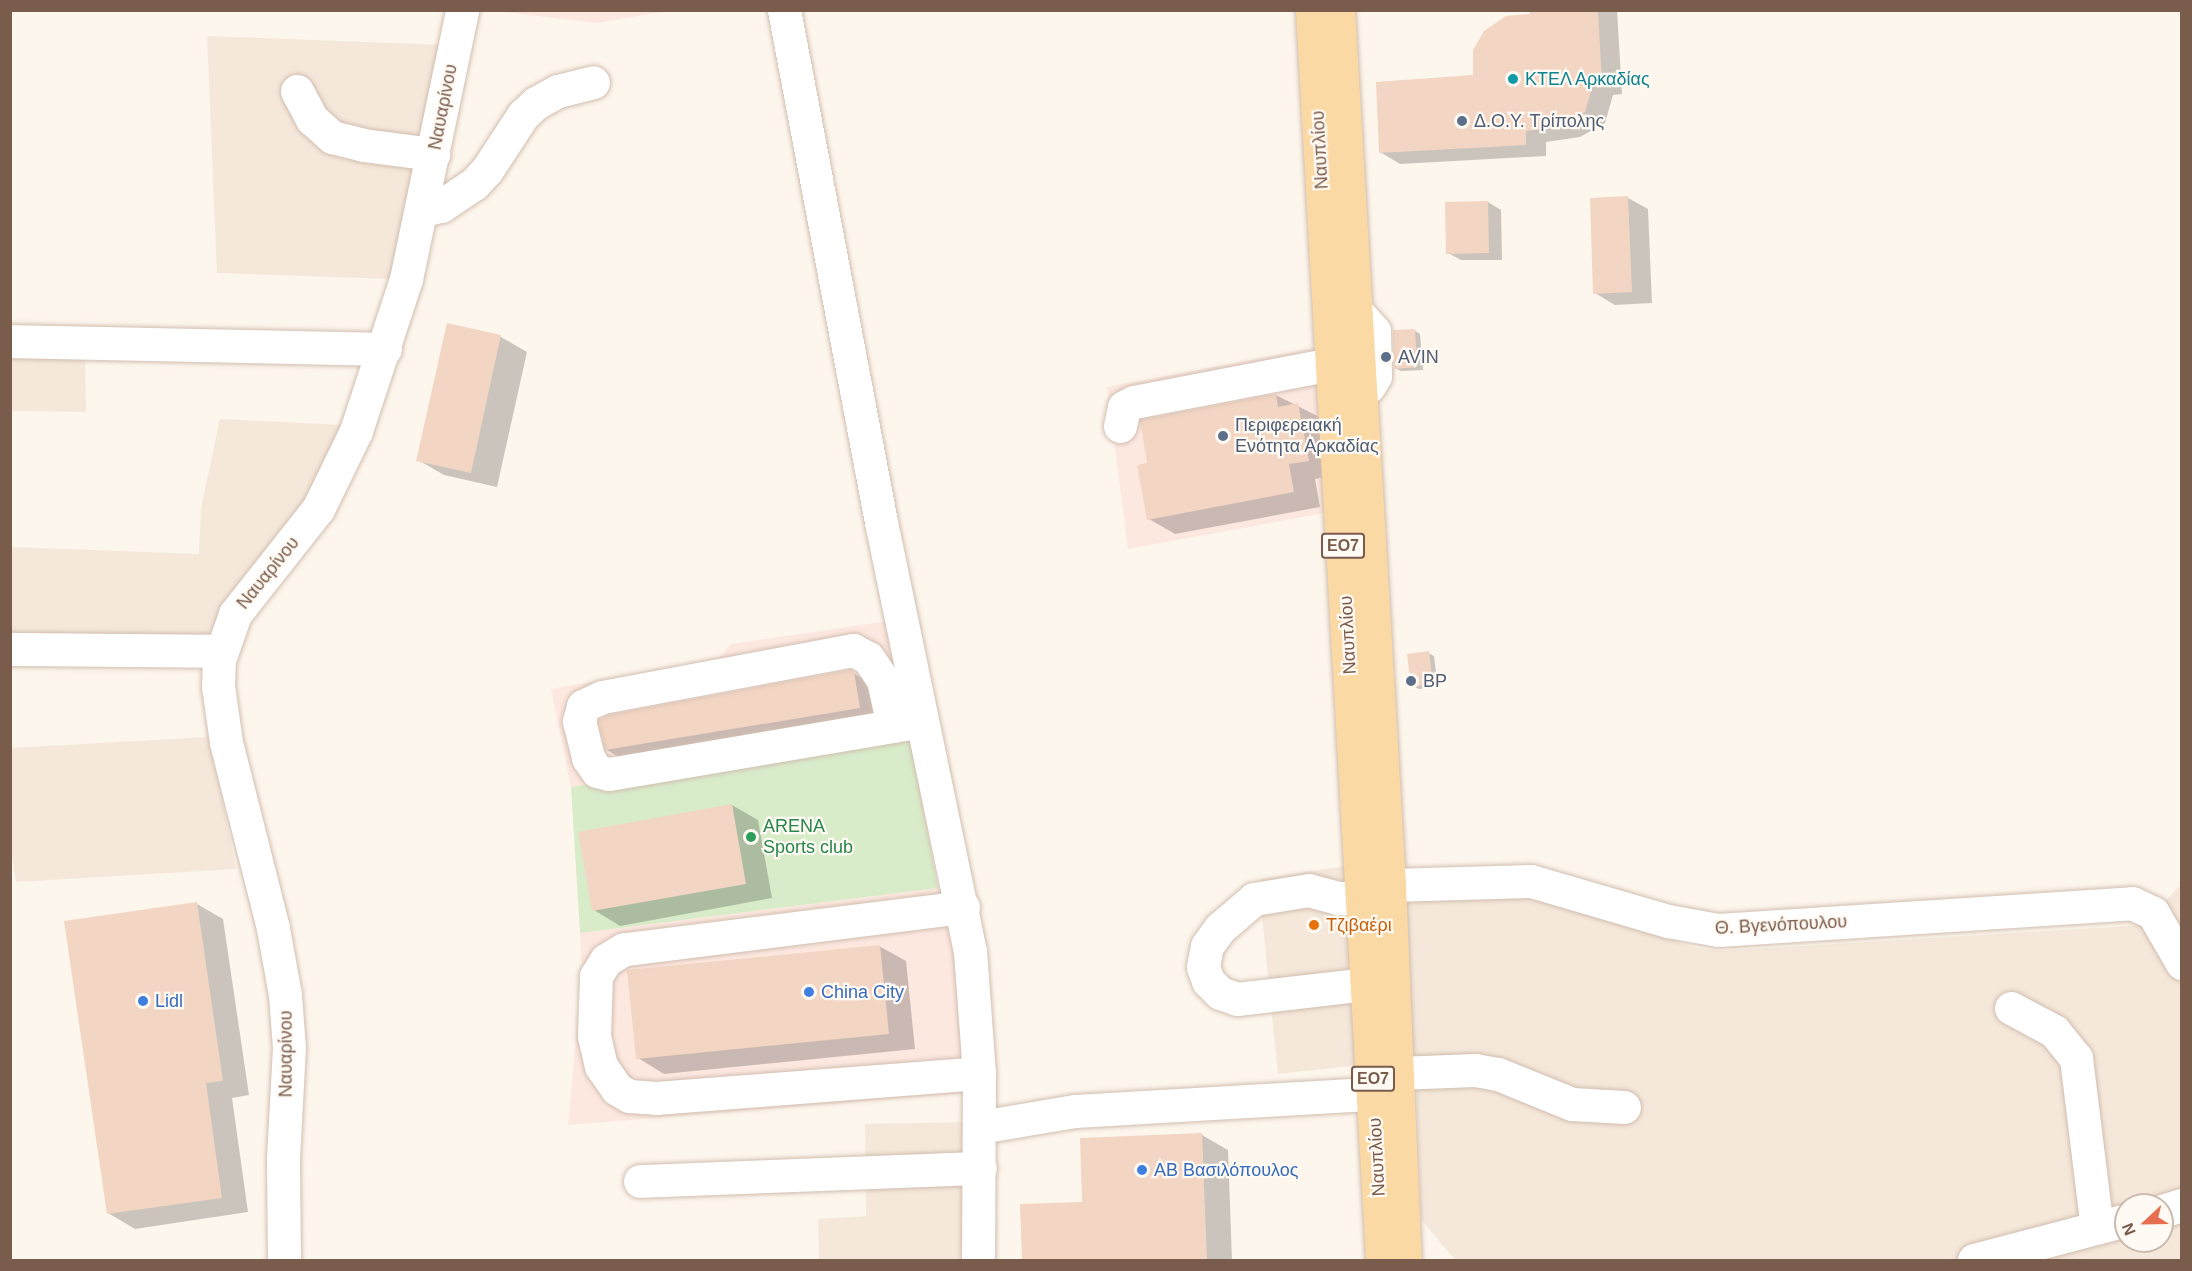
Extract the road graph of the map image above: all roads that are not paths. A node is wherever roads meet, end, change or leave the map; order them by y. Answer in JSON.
{"nodes":[{"id":1,"x":462,"y":10,"type":"edge"},
{"id":2,"x":784,"y":10,"type":"edge"},
{"id":3,"x":1312,"y":10,"type":"edge"},
{"id":4,"x":1338,"y":10,"type":"edge"},
{"id":5,"x":593,"y":82,"type":"dead end"},
{"id":6,"x":297,"y":91,"type":"dead end"},
{"id":7,"x":433,"y":154,"type":"junction"},
{"id":8,"x":423,"y":210,"type":"junction"},
{"id":9,"x":10,"y":341,"type":"edge"},
{"id":10,"x":385,"y":350,"type":"junction"},
{"id":11,"x":1332,"y":364,"type":"junction"},
{"id":12,"x":1120,"y":426,"type":"dead end"},
{"id":13,"x":10,"y":649,"type":"edge"},
{"id":14,"x":221,"y":651,"type":"junction"},
{"id":15,"x":908,"y":723,"type":"junction"},
{"id":16,"x":1376,"y":892,"type":"junction"},
{"id":17,"x":963,"y":907,"type":"junction"},
{"id":18,"x":2181,"y":963,"type":"edge"},
{"id":19,"x":1367,"y":984,"type":"junction"},
{"id":20,"x":2011,"y":1008,"type":"dead end"},
{"id":21,"x":980,"y":1073,"type":"junction"},
{"id":22,"x":1385,"y":1083,"type":"junction"},
{"id":23,"x":1624,"y":1107,"type":"dead end"},
{"id":24,"x":980,"y":1127,"type":"junction"},
{"id":25,"x":980,"y":1168,"type":"junction"},
{"id":26,"x":640,"y":1181,"type":"dead end"},
{"id":27,"x":1404,"y":1224,"type":"junction"},
{"id":28,"x":2096,"y":1235,"type":"edge"},
{"id":29,"x":2042,"y":1252,"type":"edge"},
{"id":30,"x":284,"y":1260,"type":"edge"},
{"id":31,"x":978,"y":1260,"type":"edge"},
{"id":32,"x":1382,"y":1260,"type":"edge"},
{"id":33,"x":1405,"y":1260,"type":"edge"},
{"id":34,"x":1429,"y":1260,"type":"edge"},
{"id":35,"x":1974,"y":1260,"type":"edge"}],
"edges":[{"from":1,"to":7,"type":"street","name":"Ναυαρίνου"},
{"from":2,"to":15,"type":"street"},
{"from":3,"to":11,"type":"main road","name":"Ναυπλίου","number":"ΕΟ7"},
{"from":4,"to":16,"type":"main road","name":"Ναυπλίου","number":"ΕΟ7"},
{"from":5,"to":8,"type":"street"},
{"from":6,"to":7,"type":"street"},
{"from":7,"to":8,"type":"street","name":"Ναυαρίνου"},
{"from":8,"to":10,"type":"street","name":"Ναυαρίνου"},
{"from":9,"to":10,"type":"street"},
{"from":10,"to":14,"type":"street","name":"Ναυαρίνου"},
{"from":11,"to":12,"type":"street"},
{"from":11,"to":16,"type":"main road","name":"Ναυπλίου","number":"ΕΟ7"},
{"from":13,"to":14,"type":"street"},
{"from":14,"to":30,"type":"street","name":"Ναυαρίνου"},
{"from":15,"to":15,"type":"street"},
{"from":15,"to":17,"type":"street"},
{"from":16,"to":18,"type":"street","name":"Θ. Βγενόπουλου"},
{"from":16,"to":19,"type":"main road","name":"Ναυπλίου","number":"ΕΟ7"},
{"from":16,"to":19,"type":"street","name":"Θ. Βγενόπουλου"},
{"from":16,"to":22,"type":"main road","name":"Ναυπλίου","number":"ΕΟ7"},
{"from":17,"to":21,"type":"street"},
{"from":17,"to":21,"type":"street"},
{"from":19,"to":22,"type":"main road","name":"Ναυπλίου","number":"ΕΟ7"},
{"from":20,"to":28,"type":"street"},
{"from":21,"to":24,"type":"street"},
{"from":22,"to":23,"type":"street"},
{"from":22,"to":24,"type":"street"},
{"from":22,"to":27,"type":"main road","name":"Ναυπλίου","number":"ΕΟ7"},
{"from":22,"to":32,"type":"main road","name":"Ναυπλίου","number":"ΕΟ7"},
{"from":24,"to":25,"type":"street"},
{"from":25,"to":26,"type":"street"},
{"from":25,"to":31,"type":"street"},
{"from":27,"to":33,"type":"main road","name":"Ναυπλίου","number":"ΕΟ7"},
{"from":27,"to":34,"type":"main road"},
{"from":28,"to":29,"type":"street"},
{"from":29,"to":35,"type":"street"}]}
